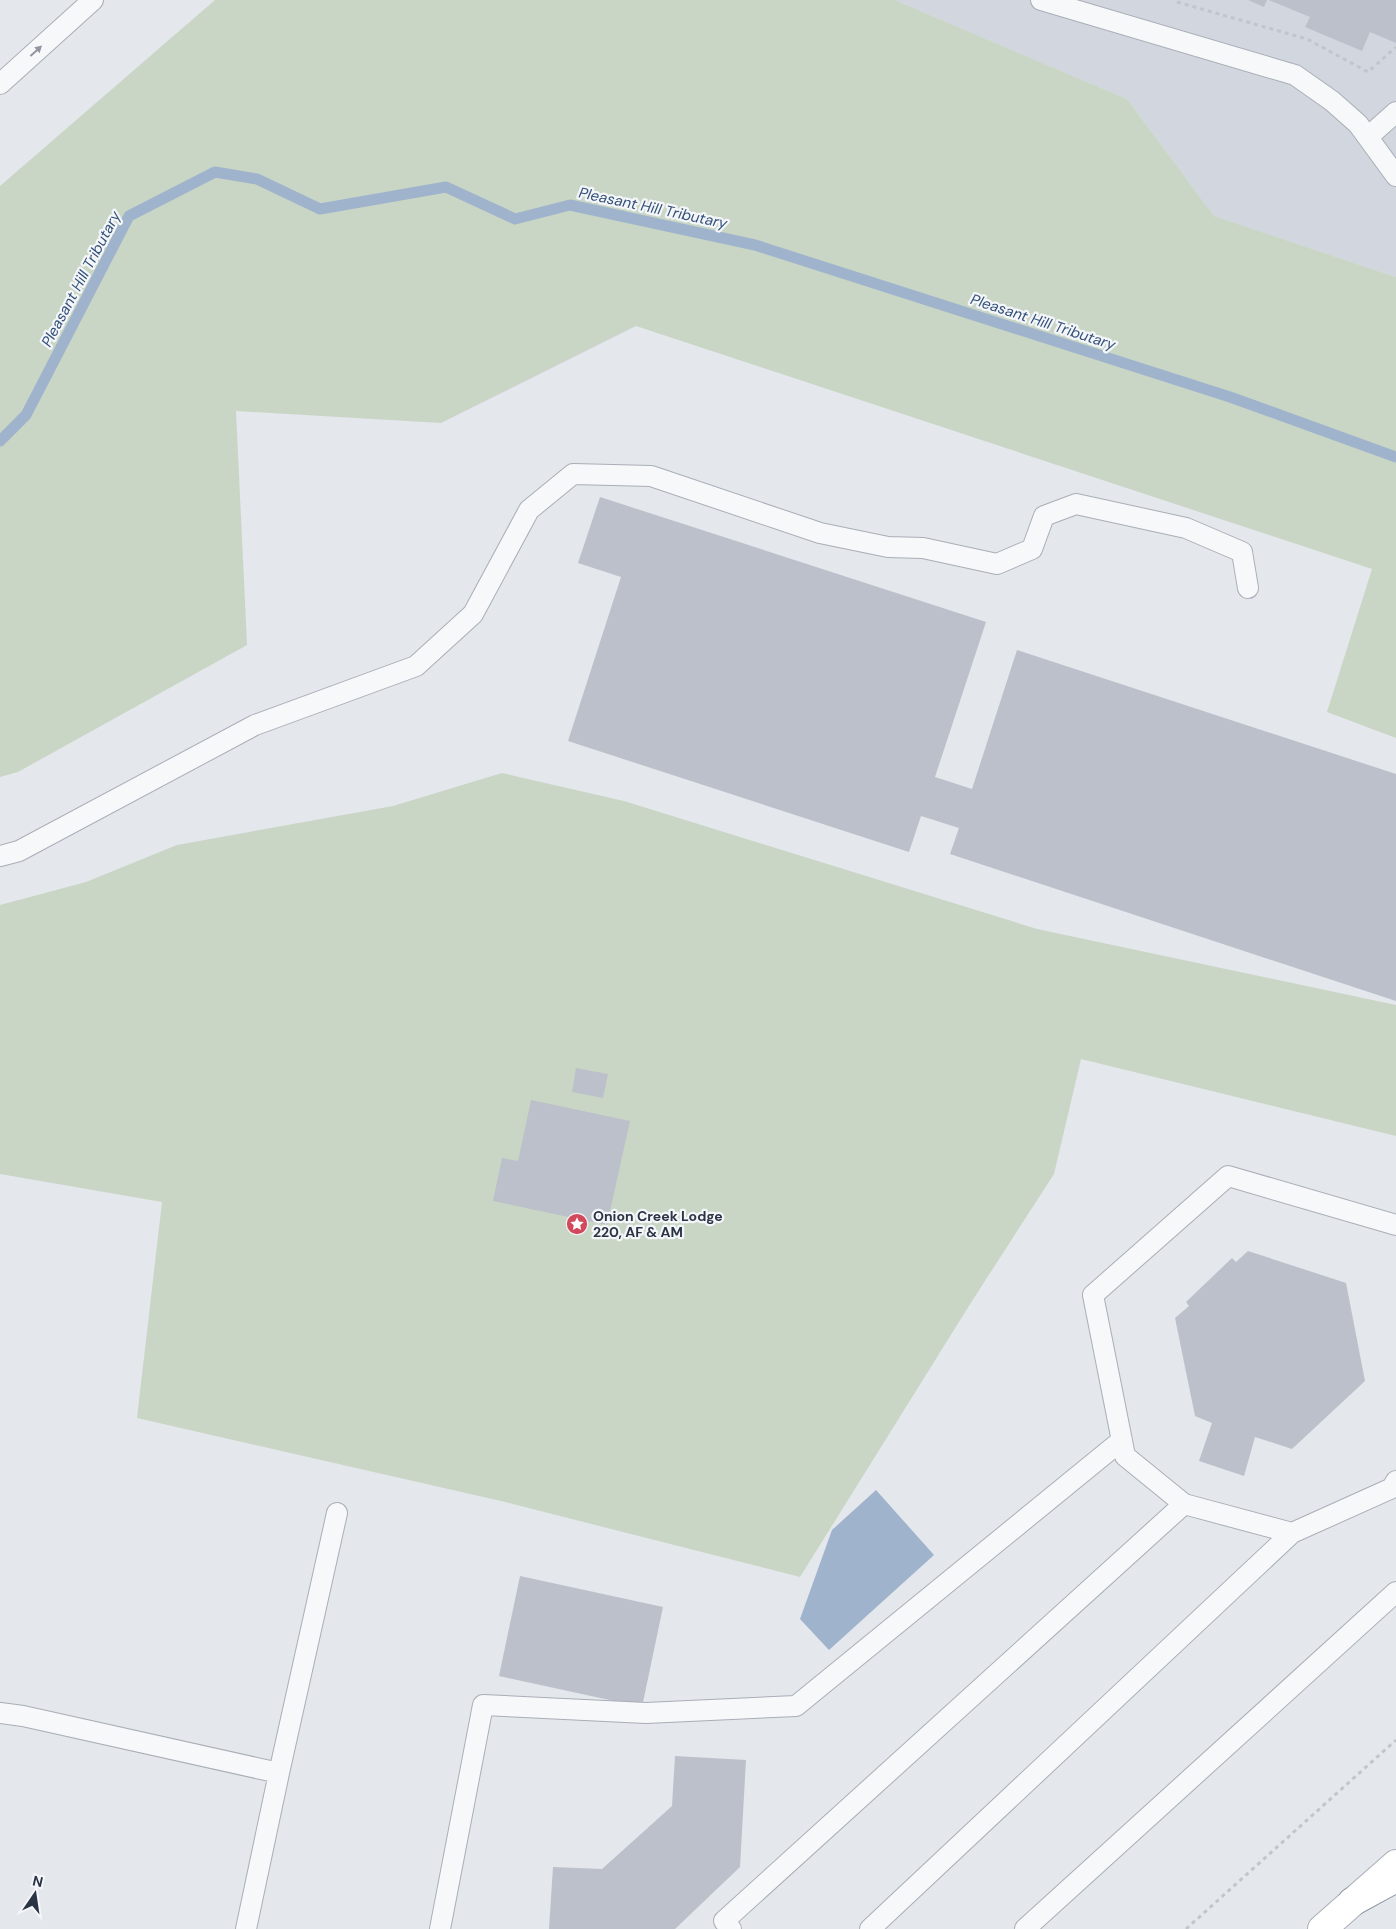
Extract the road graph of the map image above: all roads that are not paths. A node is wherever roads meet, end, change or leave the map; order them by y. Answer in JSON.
{"nodes":[{"id":1,"x":93,"y":0,"type":"edge"},
{"id":2,"x":1041,"y":0,"type":"edge"},
{"id":3,"x":0,"y":84,"type":"edge"},
{"id":4,"x":1396,"y":112,"type":"edge"},
{"id":5,"x":1368,"y":137,"type":"junction"},
{"id":6,"x":1396,"y":176,"type":"edge"},
{"id":7,"x":1248,"y":588,"type":"dead end"},
{"id":8,"x":0,"y":856,"type":"edge"},
{"id":9,"x":1396,"y":1225,"type":"edge"},
{"id":10,"x":1122,"y":1440,"type":"junction"},
{"id":11,"x":1395,"y":1487,"type":"edge"},
{"id":12,"x":1184,"y":1504,"type":"junction"},
{"id":13,"x":337,"y":1513,"type":"dead end"},
{"id":14,"x":1292,"y":1533,"type":"junction"},
{"id":15,"x":1396,"y":1592,"type":"edge"},
{"id":16,"x":0,"y":1713,"type":"edge"},
{"id":17,"x":279,"y":1773,"type":"junction"},
{"id":18,"x":1396,"y":1864,"type":"edge"},
{"id":19,"x":1396,"y":1878,"type":"edge"},
{"id":20,"x":1352,"y":1902,"type":"junction"},
{"id":21,"x":723,"y":1926,"type":"edge"},
{"id":22,"x":246,"y":1929,"type":"edge"},
{"id":23,"x":440,"y":1929,"type":"edge"},
{"id":24,"x":870,"y":1929,"type":"edge"},
{"id":25,"x":1025,"y":1929,"type":"edge"},
{"id":26,"x":1322,"y":1929,"type":"edge"}],
"edges":[{"from":3,"to":1,"type":"lane","one_way":true},
{"from":2,"to":5,"type":"lane"},
{"from":4,"to":5,"type":"lane"},
{"from":5,"to":6,"type":"lane"},
{"from":7,"to":8,"type":"lane"},
{"from":9,"to":10,"type":"lane"},
{"from":10,"to":12,"type":"lane"},
{"from":10,"to":23,"type":"lane"},
{"from":11,"to":14,"type":"lane"},
{"from":12,"to":14,"type":"lane"},
{"from":12,"to":21,"type":"lane"},
{"from":13,"to":17,"type":"lane"},
{"from":14,"to":24,"type":"lane"},
{"from":15,"to":25,"type":"lane"},
{"from":16,"to":17,"type":"lane"},
{"from":17,"to":22,"type":"lane"},
{"from":18,"to":20,"type":"main road"},
{"from":19,"to":20,"type":"main road"},
{"from":20,"to":26,"type":"main road"}]}
